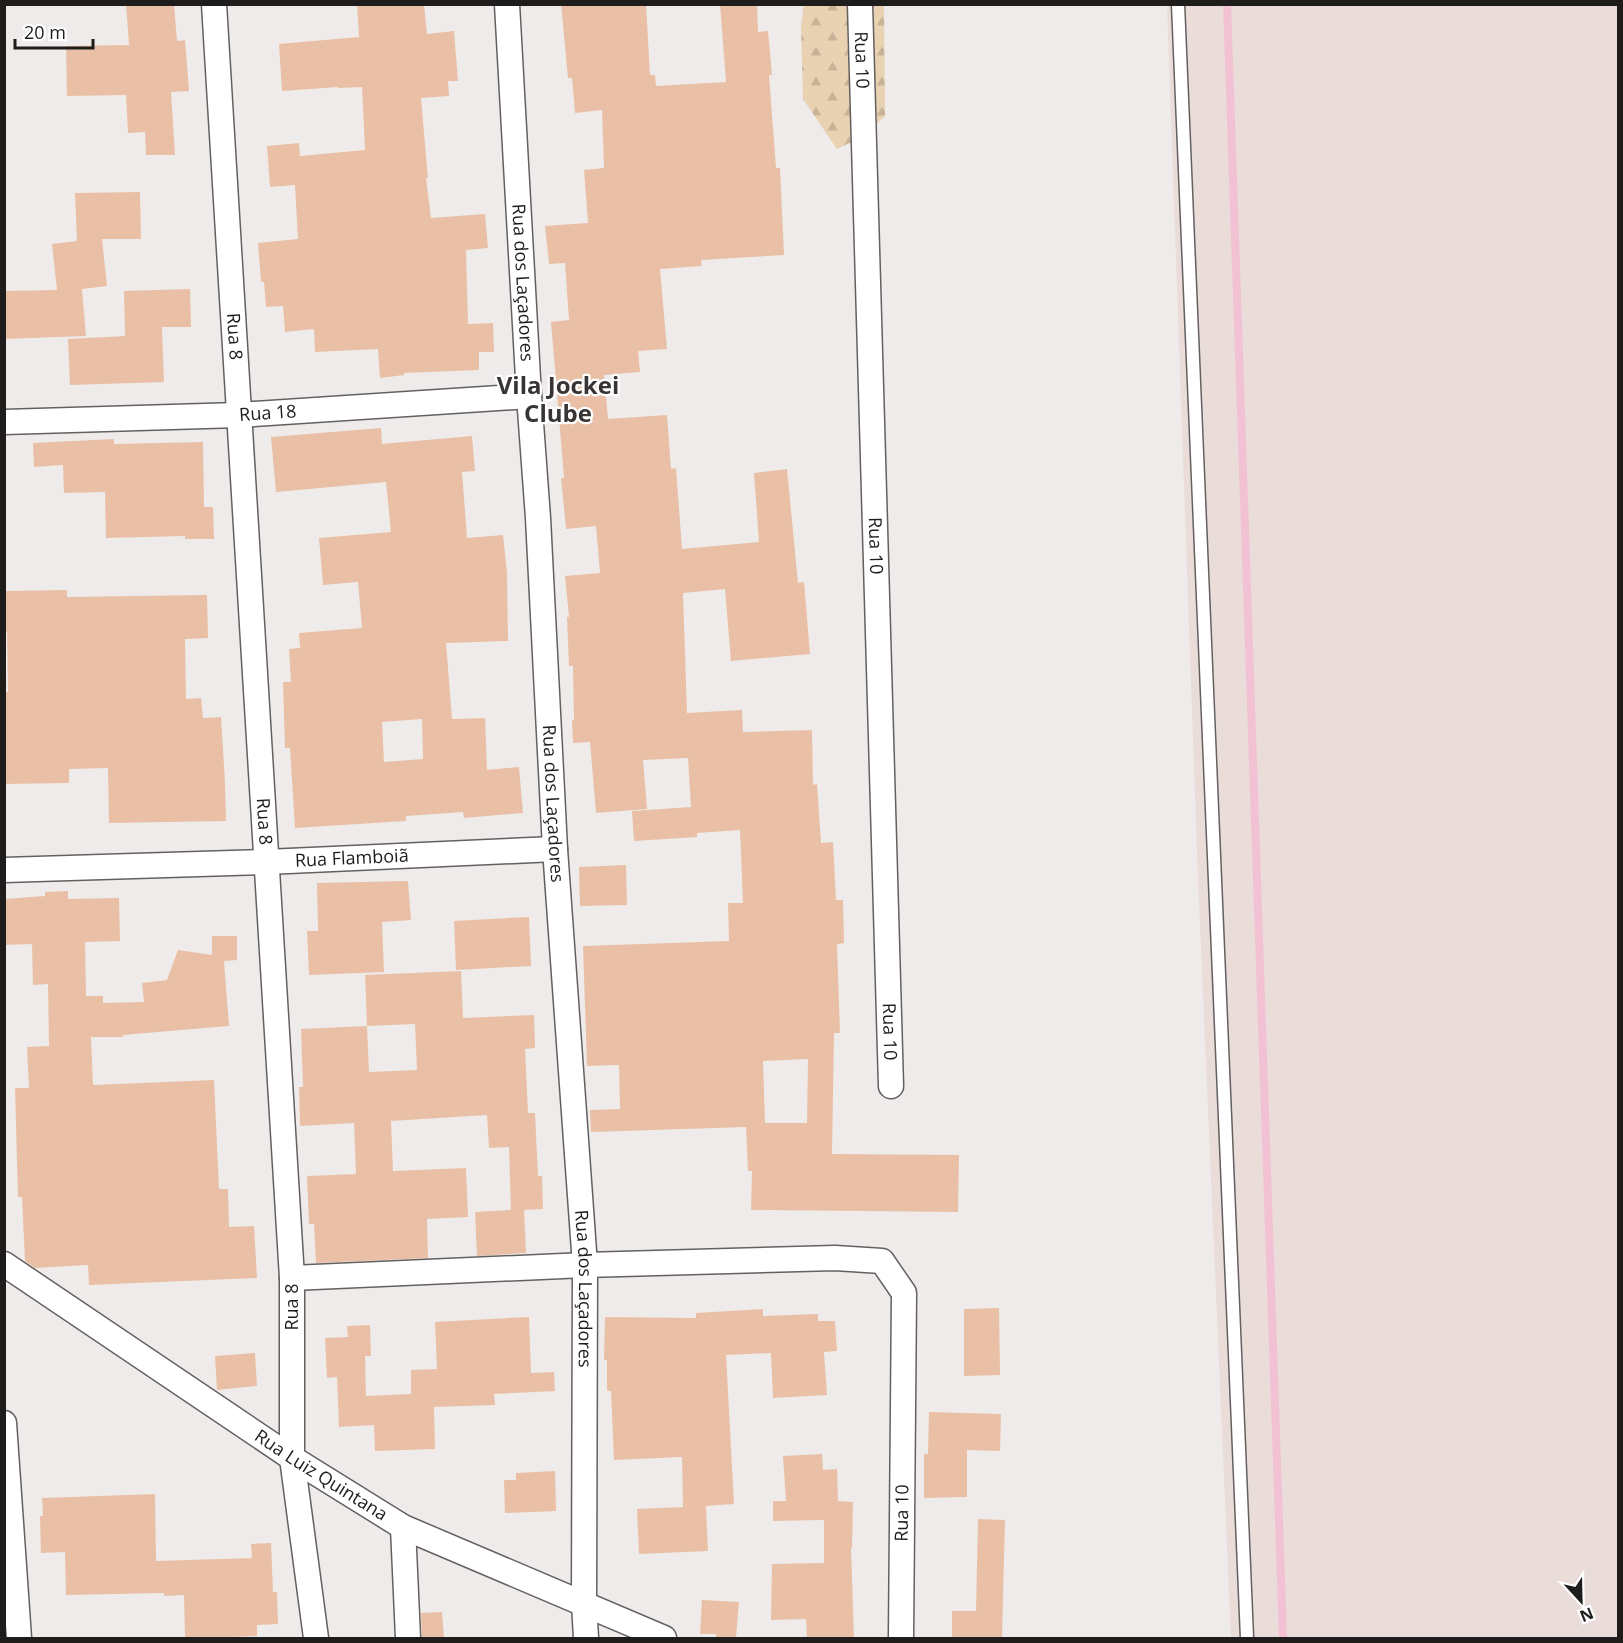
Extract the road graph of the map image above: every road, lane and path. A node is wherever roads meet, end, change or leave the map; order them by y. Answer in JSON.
{"nodes":[{"id":1,"x":214,"y":4,"type":"edge"},
{"id":2,"x":507,"y":4,"type":"edge"},
{"id":3,"x":860,"y":4,"type":"edge"},
{"id":4,"x":1178,"y":4,"type":"edge"},
{"id":5,"x":530,"y":396,"type":"junction"},
{"id":6,"x":239,"y":415,"type":"junction"},
{"id":7,"x":4,"y":423,"type":"edge"},
{"id":8,"x":555,"y":849,"type":"junction"},
{"id":9,"x":266,"y":862,"type":"junction"},
{"id":10,"x":4,"y":870,"type":"edge"},
{"id":11,"x":891,"y":1086,"type":"dead end"},
{"id":12,"x":4,"y":1264,"type":"edge"},
{"id":13,"x":585,"y":1265,"type":"junction"},
{"id":14,"x":292,"y":1278,"type":"junction"},
{"id":15,"x":4,"y":1423,"type":"edge"},
{"id":16,"x":292,"y":1458,"type":"junction"},
{"id":17,"x":403,"y":1527,"type":"junction"},
{"id":18,"x":584,"y":1603,"type":"junction"},
{"id":19,"x":19,"y":1638,"type":"edge"},
{"id":20,"x":316,"y":1638,"type":"edge"},
{"id":21,"x":408,"y":1638,"type":"edge"},
{"id":22,"x":586,"y":1638,"type":"edge"},
{"id":23,"x":664,"y":1638,"type":"edge"},
{"id":24,"x":901,"y":1638,"type":"edge"},
{"id":25,"x":1246,"y":1638,"type":"edge"}],
"edges":[{"from":1,"to":6,"type":"street","name":"Rua 8"},
{"from":2,"to":5,"type":"street","name":"Rua dos Laçadores"},
{"from":3,"to":11,"type":"street","name":"Rua 10"},
{"from":4,"to":25,"type":"lane"},
{"from":5,"to":6,"type":"street","name":"Rua 18"},
{"from":5,"to":8,"type":"street","name":"Rua dos Laçadores"},
{"from":6,"to":7,"type":"street","name":"Rua 18"},
{"from":6,"to":9,"type":"street","name":"Rua 8"},
{"from":8,"to":9,"type":"street","name":"Rua Flamboiã"},
{"from":8,"to":13,"type":"street","name":"Rua dos Laçadores"},
{"from":9,"to":10,"type":"street","name":"Rua Flamboiã"},
{"from":9,"to":14,"type":"street","name":"Rua 8"},
{"from":12,"to":16,"type":"street","name":"Rua Luiz Quintana"},
{"from":13,"to":14,"type":"street"},
{"from":13,"to":18,"type":"street","name":"Rua dos Laçadores"},
{"from":13,"to":24,"type":"street","name":"Rua 10"},
{"from":14,"to":16,"type":"street","name":"Rua 8"},
{"from":15,"to":19,"type":"street"},
{"from":16,"to":17,"type":"street","name":"Rua Luiz Quintana"},
{"from":16,"to":20,"type":"street","name":"Rua 8"},
{"from":17,"to":18,"type":"street","name":"Rua Luiz Quintana"},
{"from":17,"to":21,"type":"street"},
{"from":18,"to":22,"type":"street","name":"Rua dos Laçadores"},
{"from":18,"to":23,"type":"street","name":"Rua Luiz Quintana"}]}
